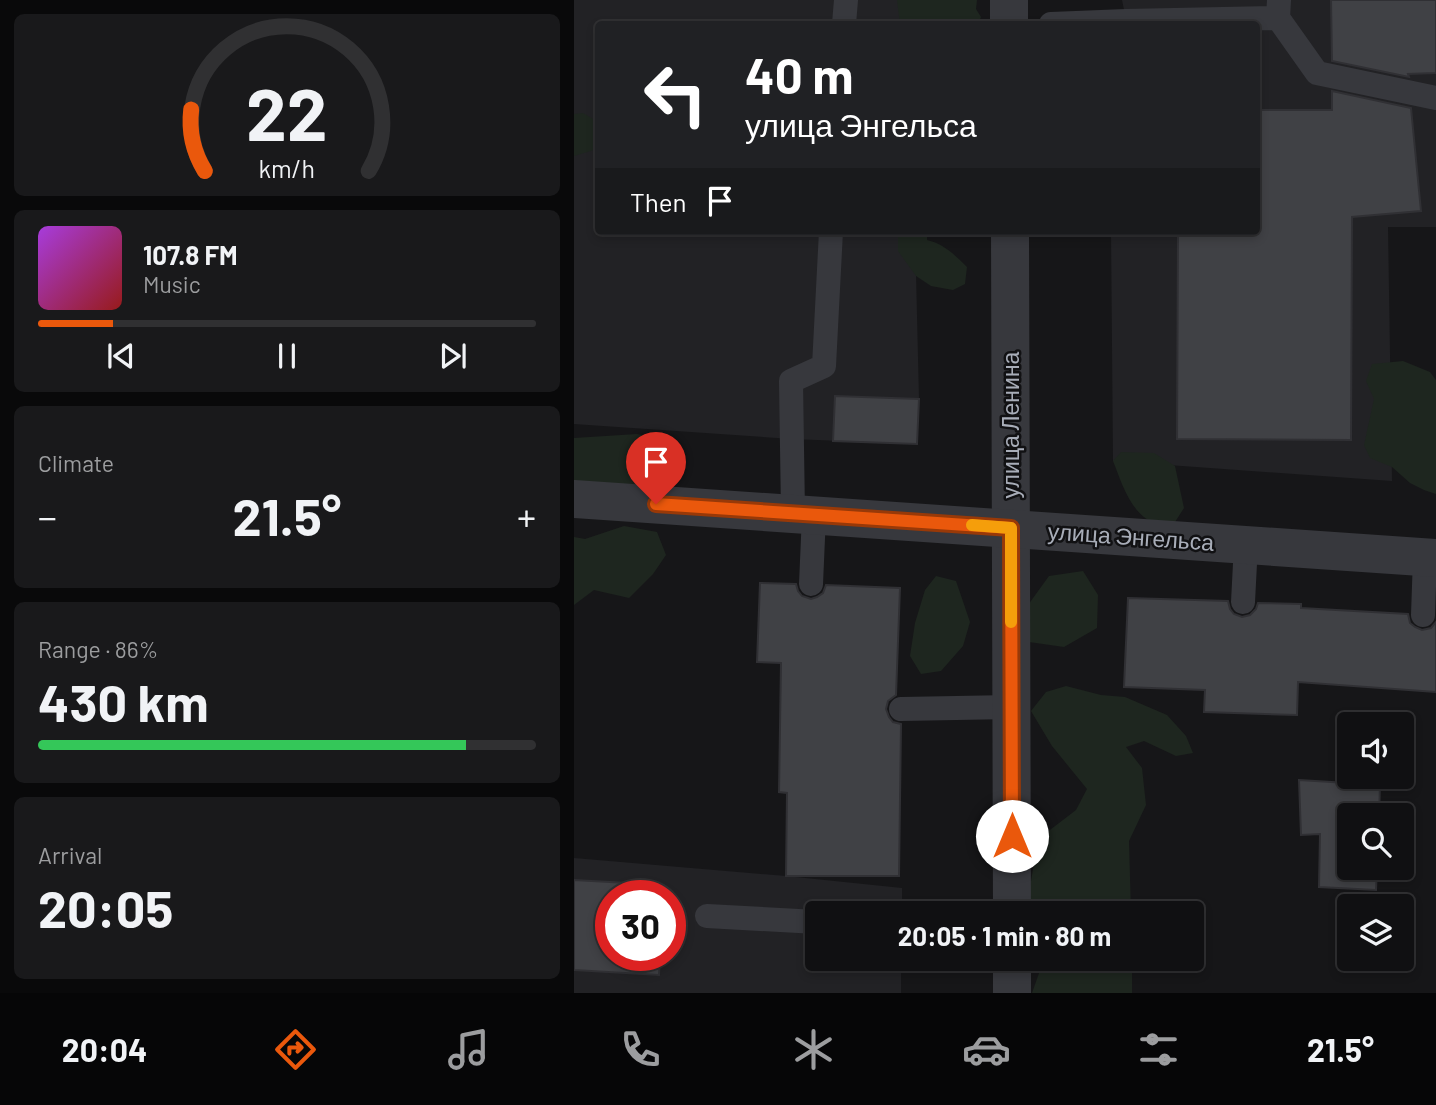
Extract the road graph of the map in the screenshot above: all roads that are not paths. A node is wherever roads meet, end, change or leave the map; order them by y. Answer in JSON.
{"nodes":[{"id":1,"x":846,"y":0,"type":"edge"},
{"id":2,"x":1009,"y":0,"type":"edge"},
{"id":3,"x":1075,"y":0,"type":"edge"},
{"id":4,"x":1279,"y":9,"type":"edge"},
{"id":5,"x":844,"y":21,"type":"edge"},
{"id":6,"x":1009,"y":21,"type":"edge"},
{"id":7,"x":1070,"y":21,"type":"edge"},
{"id":8,"x":1126,"y":21,"type":"edge"},
{"id":9,"x":1436,"y":98,"type":"edge"},
{"id":10,"x":831,"y":235,"type":"edge"},
{"id":11,"x":1010,"y":235,"type":"edge"},
{"id":12,"x":574,"y":499,"type":"edge"},
{"id":13,"x":804,"y":514,"type":"junction"},
{"id":14,"x":1011,"y":528,"type":"junction"},
{"id":15,"x":1246,"y":544,"type":"junction"},
{"id":16,"x":1430,"y":557,"type":"edge"},
{"id":17,"x":811,"y":584,"type":"dead end"},
{"id":18,"x":1243,"y":602,"type":"dead end"},
{"id":19,"x":1423,"y":615,"type":"dead end"},
{"id":20,"x":1011,"y":706,"type":"junction"},
{"id":21,"x":901,"y":709,"type":"dead end"},
{"id":22,"x":1012,"y":901,"type":"edge"},
{"id":23,"x":707,"y":916,"type":"dead end"},
{"id":24,"x":805,"y":921,"type":"edge"},
{"id":25,"x":1012,"y":971,"type":"edge"},
{"id":26,"x":1012,"y":993,"type":"edge"}],
"edges":[{"from":1,"to":5,"type":"lane"},
{"from":2,"to":6,"type":"street"},
{"from":3,"to":7,"type":"lane"},
{"from":4,"to":8,"type":"lane"},
{"from":4,"to":9,"type":"lane"},
{"from":10,"to":13,"type":"lane"},
{"from":11,"to":14,"type":"street","name":"улица Ленина"},
{"from":12,"to":13,"type":"street","name":"улица Энгельса"},
{"from":13,"to":14,"type":"street","name":"улица Энгельса"},
{"from":13,"to":17,"type":"lane"},
{"from":14,"to":15,"type":"street","name":"улица Энгельса"},
{"from":14,"to":20,"type":"street","name":"улица Ленина"},
{"from":15,"to":16,"type":"street","name":"улица Энгельса"},
{"from":15,"to":18,"type":"lane"},
{"from":16,"to":19,"type":"lane"},
{"from":20,"to":21,"type":"lane"},
{"from":20,"to":22,"type":"street","name":"улица Ленина"},
{"from":23,"to":24,"type":"lane"},
{"from":25,"to":26,"type":"street"}]}
